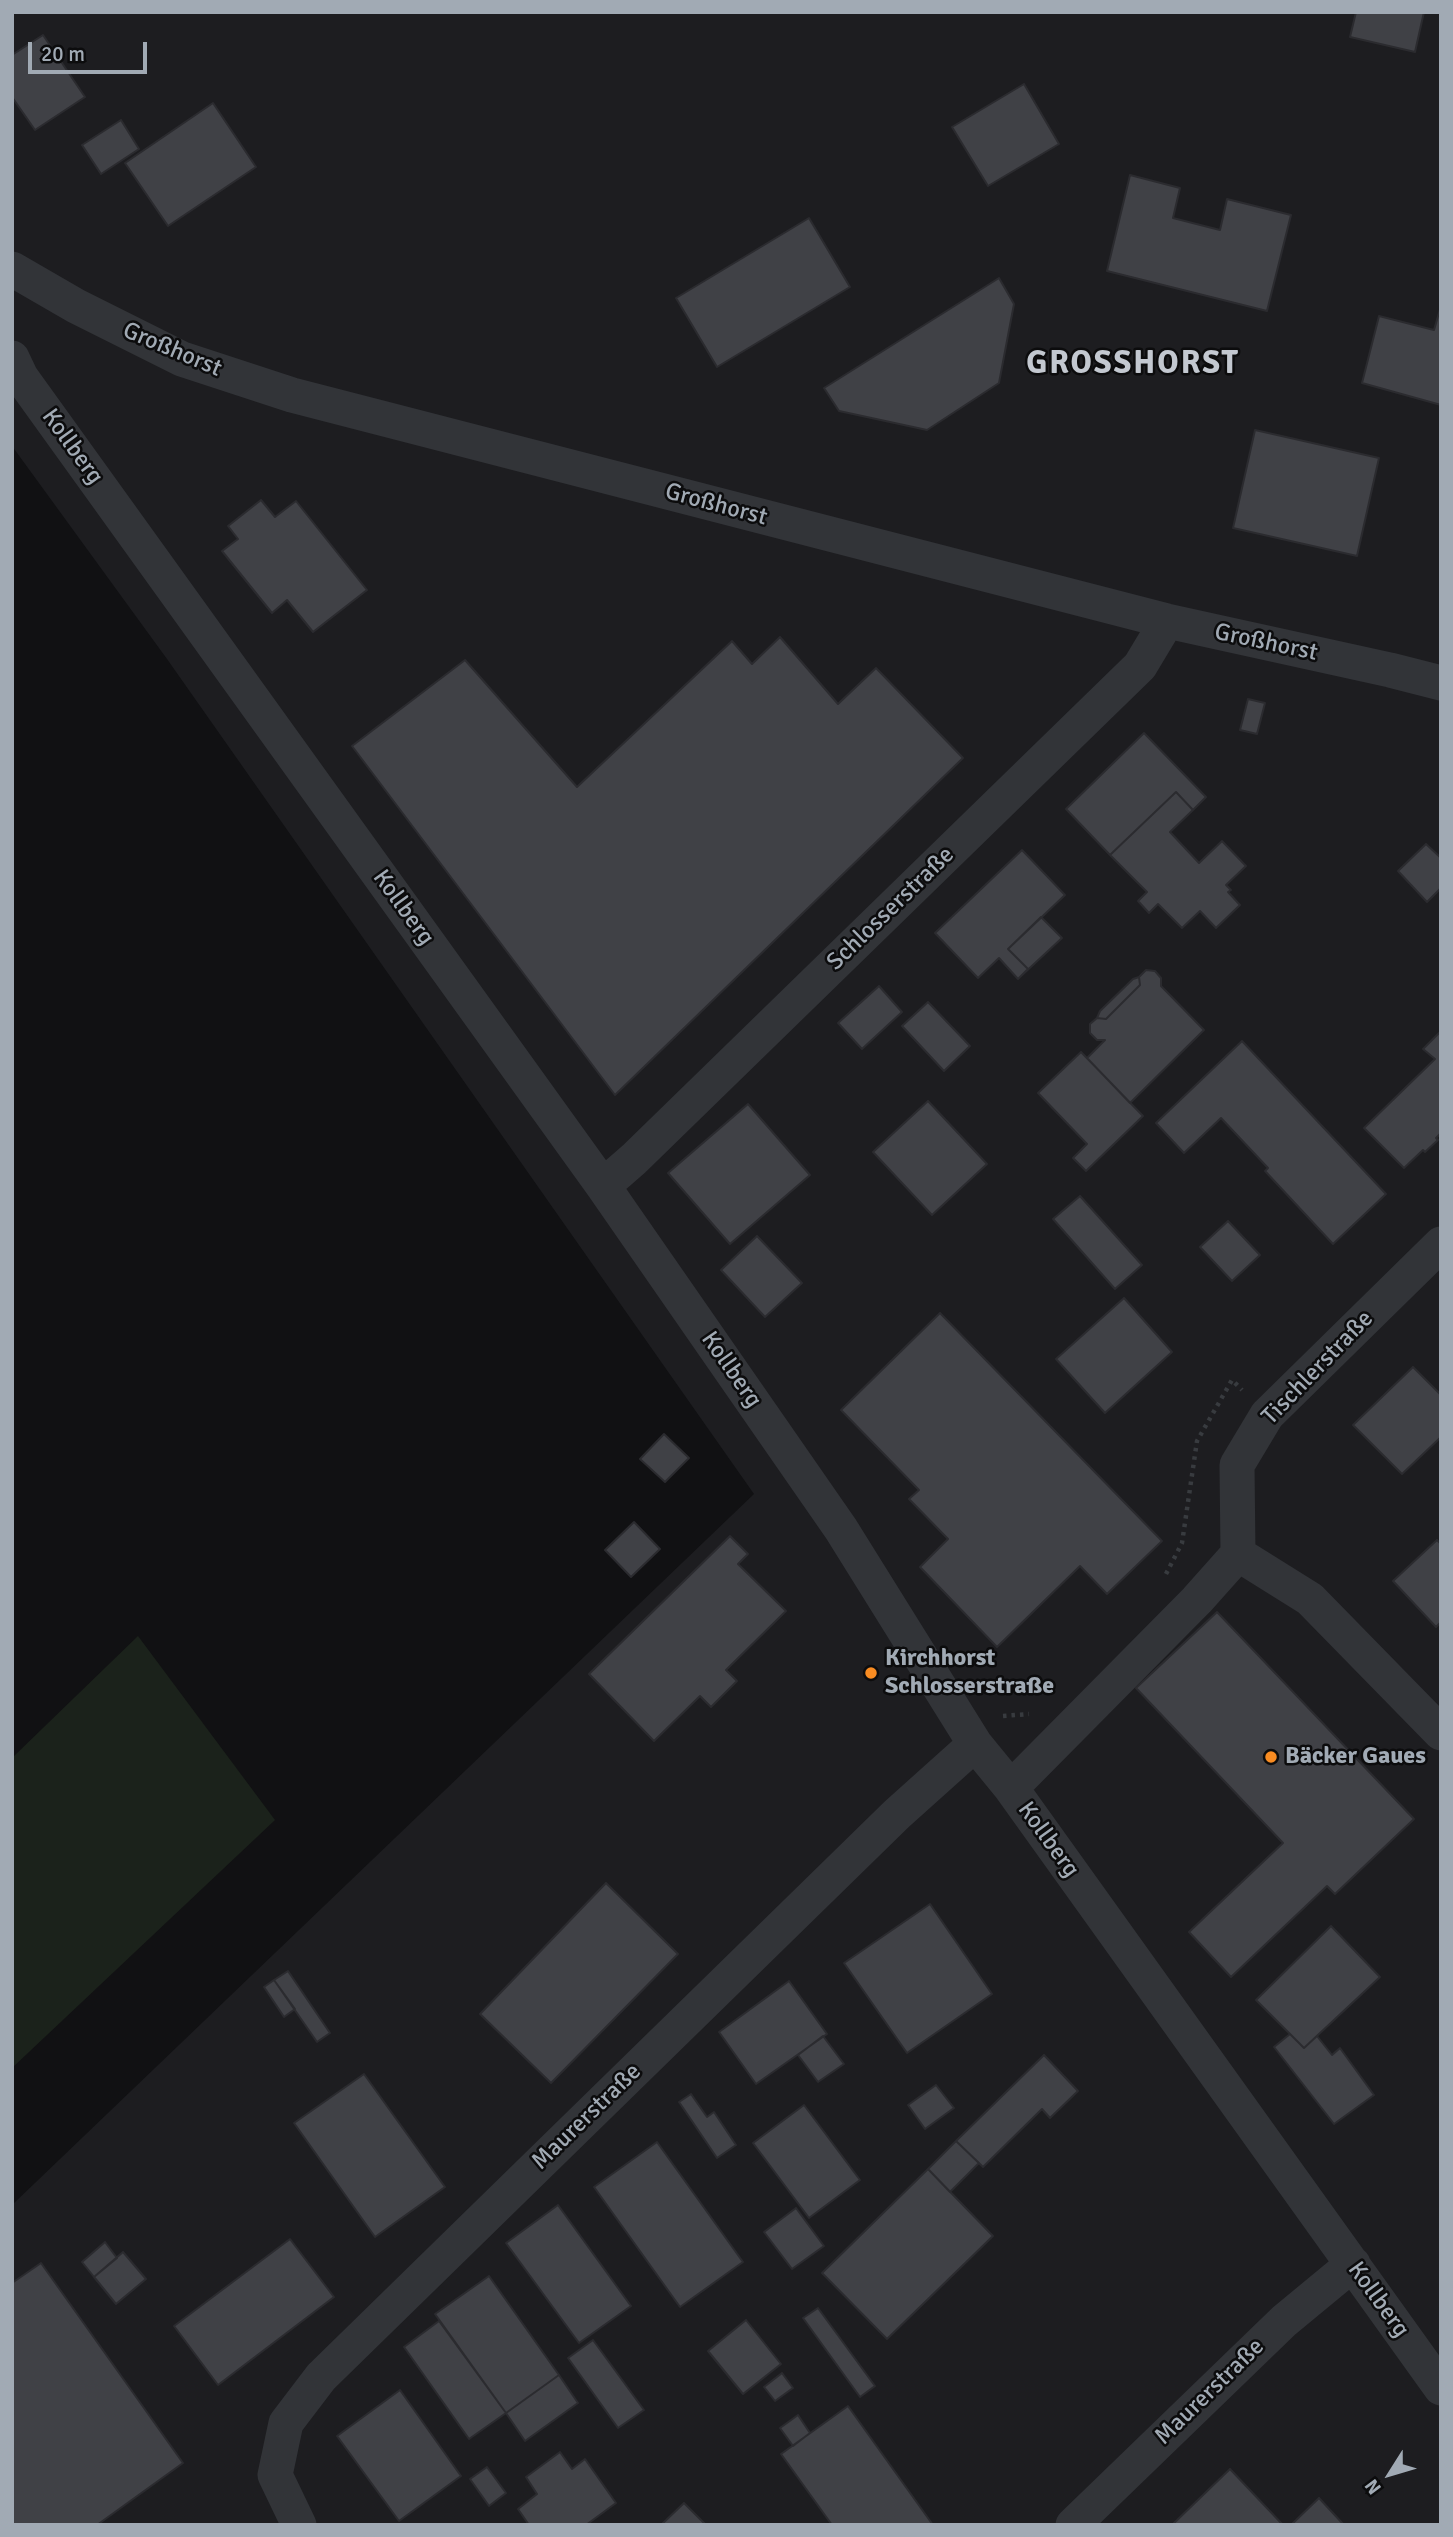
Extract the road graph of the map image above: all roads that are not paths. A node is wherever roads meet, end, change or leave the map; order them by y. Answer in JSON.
{"nodes":[{"id":1,"x":12,"y":270,"type":"edge"},
{"id":2,"x":12,"y":358,"type":"edge"},
{"id":3,"x":1167,"y":621,"type":"junction"},
{"id":4,"x":1441,"y":683,"type":"edge"},
{"id":5,"x":603,"y":1186,"type":"junction"},
{"id":6,"x":1441,"y":1244,"type":"edge"},
{"id":7,"x":1238,"y":1554,"type":"junction"},
{"id":8,"x":1441,"y":1733,"type":"edge"},
{"id":9,"x":975,"y":1744,"type":"junction"},
{"id":10,"x":1011,"y":1788,"type":"junction"},
{"id":11,"x":1353,"y":2264,"type":"junction"},
{"id":12,"x":1441,"y":2388,"type":"edge"},
{"id":13,"x":299,"y":2525,"type":"edge"},
{"id":14,"x":1073,"y":2525,"type":"edge"}],
"edges":[{"from":1,"to":3,"type":"street","name":"Großhorst"},
{"from":2,"to":5,"type":"street","name":"Kollberg"},
{"from":3,"to":4,"type":"street","name":"Großhorst"},
{"from":3,"to":5,"type":"street","name":"Schlosserstraße"},
{"from":5,"to":9,"type":"street","name":"Kollberg"},
{"from":6,"to":7,"type":"street","name":"Tischlerstraße"},
{"from":7,"to":8,"type":"street"},
{"from":7,"to":10,"type":"street"},
{"from":9,"to":10,"type":"street","name":"Kollberg"},
{"from":9,"to":13,"type":"street","name":"Maurerstraße"},
{"from":10,"to":11,"type":"street","name":"Kollberg"},
{"from":11,"to":12,"type":"street","name":"Kollberg"},
{"from":11,"to":14,"type":"street","name":"Maurerstraße"}]}
